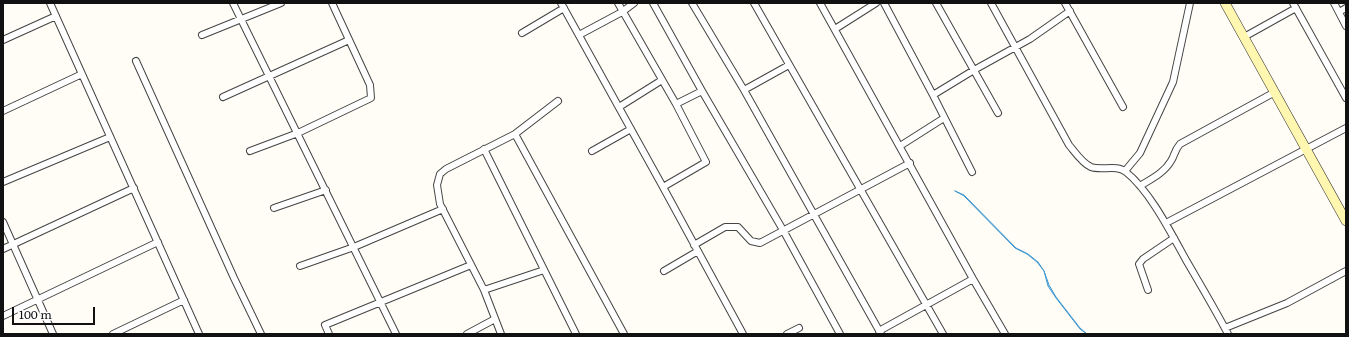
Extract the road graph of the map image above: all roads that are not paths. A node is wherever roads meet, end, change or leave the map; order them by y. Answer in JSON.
{"nodes":[{"id":1,"x":50,"y":3,"type":"edge"},
{"id":2,"x":233,"y":3,"type":"edge"},
{"id":3,"x":281,"y":3,"type":"edge"},
{"id":4,"x":332,"y":3,"type":"edge"},
{"id":5,"x":618,"y":3,"type":"edge"},
{"id":6,"x":634,"y":3,"type":"edge"},
{"id":7,"x":653,"y":3,"type":"edge"},
{"id":8,"x":692,"y":3,"type":"edge"},
{"id":9,"x":754,"y":3,"type":"edge"},
{"id":10,"x":820,"y":3,"type":"edge"},
{"id":11,"x":876,"y":3,"type":"edge"},
{"id":12,"x":884,"y":3,"type":"edge"},
{"id":13,"x":936,"y":3,"type":"edge"},
{"id":14,"x":991,"y":3,"type":"edge"},
{"id":15,"x":1065,"y":3,"type":"edge"},
{"id":16,"x":1190,"y":3,"type":"edge"},
{"id":17,"x":1225,"y":3,"type":"edge"},
{"id":18,"x":1334,"y":3,"type":"edge"},
{"id":19,"x":562,"y":5,"type":"edge"},
{"id":20,"x":1295,"y":6,"type":"edge"},
{"id":21,"x":1346,"y":8,"type":"edge"},
{"id":22,"x":1070,"y":11,"type":"junction"},
{"id":23,"x":622,"y":12,"type":"junction"},
{"id":24,"x":1339,"y":12,"type":"junction"},
{"id":25,"x":56,"y":16,"type":"junction"},
{"id":26,"x":241,"y":19,"type":"junction"},
{"id":27,"x":1346,"y":26,"type":"edge"},
{"id":28,"x":835,"y":29,"type":"junction"},
{"id":29,"x":522,"y":33,"type":"dead end"},
{"id":30,"x":202,"y":35,"type":"dead end"},
{"id":31,"x":579,"y":35,"type":"junction"},
{"id":32,"x":1244,"y":37,"type":"junction"},
{"id":33,"x":3,"y":40,"type":"edge"},
{"id":34,"x":349,"y":40,"type":"junction"},
{"id":35,"x":1016,"y":47,"type":"junction"},
{"id":36,"x":136,"y":61,"type":"dead end"},
{"id":37,"x":789,"y":65,"type":"junction"},
{"id":38,"x":974,"y":70,"type":"junction"},
{"id":39,"x":82,"y":74,"type":"junction"},
{"id":40,"x":270,"y":76,"type":"junction"},
{"id":41,"x":662,"y":80,"type":"junction"},
{"id":42,"x":744,"y":90,"type":"junction"},
{"id":43,"x":702,"y":91,"type":"junction"},
{"id":44,"x":1275,"y":92,"type":"junction"},
{"id":45,"x":933,"y":95,"type":"junction"},
{"id":46,"x":224,"y":97,"type":"dead end"},
{"id":47,"x":1346,"y":98,"type":"edge"},
{"id":48,"x":558,"y":101,"type":"dead end"},
{"id":49,"x":676,"y":104,"type":"junction"},
{"id":50,"x":619,"y":107,"type":"junction"},
{"id":51,"x":1123,"y":107,"type":"dead end"},
{"id":52,"x":3,"y":111,"type":"edge"},
{"id":53,"x":998,"y":113,"type":"dead end"},
{"id":54,"x":944,"y":118,"type":"junction"},
{"id":55,"x":1346,"y":128,"type":"edge"},
{"id":56,"x":631,"y":129,"type":"junction"},
{"id":57,"x":298,"y":133,"type":"junction"},
{"id":58,"x":515,"y":134,"type":"junction"},
{"id":59,"x":110,"y":137,"type":"junction"},
{"id":60,"x":900,"y":146,"type":"junction"},
{"id":61,"x":484,"y":149,"type":"junction"},
{"id":62,"x":1306,"y":149,"type":"junction"},
{"id":63,"x":250,"y":151,"type":"dead end"},
{"id":64,"x":592,"y":151,"type":"dead end"},
{"id":65,"x":910,"y":163,"type":"junction"},
{"id":66,"x":1125,"y":171,"type":"junction"},
{"id":67,"x":972,"y":172,"type":"dead end"},
{"id":68,"x":3,"y":182,"type":"edge"},
{"id":69,"x":1140,"y":186,"type":"junction"},
{"id":70,"x":134,"y":188,"type":"junction"},
{"id":71,"x":663,"y":188,"type":"junction"},
{"id":72,"x":861,"y":189,"type":"junction"},
{"id":73,"x":326,"y":190,"type":"junction"},
{"id":74,"x":274,"y":208,"type":"dead end"},
{"id":75,"x":443,"y":209,"type":"junction"},
{"id":76,"x":814,"y":214,"type":"junction"},
{"id":77,"x":1346,"y":221,"type":"edge"},
{"id":78,"x":3,"y":222,"type":"edge"},
{"id":79,"x":1166,"y":223,"type":"junction"},
{"id":80,"x":783,"y":230,"type":"junction"},
{"id":81,"x":1174,"y":238,"type":"junction"},
{"id":82,"x":158,"y":242,"type":"junction"},
{"id":83,"x":13,"y":244,"type":"junction"},
{"id":84,"x":694,"y":245,"type":"junction"},
{"id":85,"x":354,"y":247,"type":"junction"},
{"id":86,"x":3,"y":249,"type":"edge"},
{"id":87,"x":698,"y":251,"type":"junction"},
{"id":88,"x":471,"y":265,"type":"junction"},
{"id":89,"x":300,"y":266,"type":"dead end"},
{"id":90,"x":544,"y":270,"type":"junction"},
{"id":91,"x":664,"y":271,"type":"dead end"},
{"id":92,"x":1346,"y":271,"type":"edge"},
{"id":93,"x":973,"y":279,"type":"junction"},
{"id":94,"x":484,"y":290,"type":"junction"},
{"id":95,"x":1148,"y":290,"type":"dead end"},
{"id":96,"x":38,"y":299,"type":"junction"},
{"id":97,"x":184,"y":300,"type":"junction"},
{"id":98,"x":381,"y":303,"type":"junction"},
{"id":99,"x":927,"y":305,"type":"junction"},
{"id":100,"x":3,"y":316,"type":"edge"},
{"id":101,"x":495,"y":319,"type":"junction"},
{"id":102,"x":798,"y":328,"type":"dead end"},
{"id":103,"x":1224,"y":328,"type":"junction"},
{"id":104,"x":880,"y":333,"type":"edge"},
{"id":105,"x":53,"y":334,"type":"edge"},
{"id":106,"x":113,"y":334,"type":"edge"},
{"id":107,"x":199,"y":334,"type":"edge"},
{"id":108,"x":261,"y":334,"type":"edge"},
{"id":109,"x":329,"y":334,"type":"edge"},
{"id":110,"x":396,"y":334,"type":"edge"},
{"id":111,"x":467,"y":334,"type":"edge"},
{"id":112,"x":501,"y":334,"type":"edge"},
{"id":113,"x":576,"y":334,"type":"edge"},
{"id":114,"x":624,"y":334,"type":"edge"},
{"id":115,"x":743,"y":334,"type":"edge"},
{"id":116,"x":787,"y":334,"type":"edge"},
{"id":117,"x":840,"y":334,"type":"edge"},
{"id":118,"x":944,"y":334,"type":"edge"},
{"id":119,"x":1005,"y":334,"type":"edge"},
{"id":120,"x":1228,"y":334,"type":"edge"}],
"edges":[{"from":1,"to":25,"type":"street"},
{"from":2,"to":26,"type":"street"},
{"from":3,"to":26,"type":"street"},
{"from":4,"to":34,"type":"street"},
{"from":5,"to":23,"type":"street"},
{"from":6,"to":23,"type":"street"},
{"from":7,"to":43,"type":"street"},
{"from":8,"to":42,"type":"street"},
{"from":9,"to":37,"type":"street"},
{"from":10,"to":28,"type":"street"},
{"from":11,"to":28,"type":"street"},
{"from":12,"to":45,"type":"street"},
{"from":13,"to":38,"type":"street"},
{"from":14,"to":35,"type":"street"},
{"from":15,"to":22,"type":"street"},
{"from":16,"to":66,"type":"street"},
{"from":17,"to":32,"type":"street"},
{"from":18,"to":24,"type":"street"},
{"from":19,"to":29,"type":"street"},
{"from":19,"to":31,"type":"street"},
{"from":20,"to":32,"type":"street"},
{"from":20,"to":47,"type":"street"},
{"from":21,"to":24,"type":"street"},
{"from":22,"to":35,"type":"street"},
{"from":22,"to":51,"type":"street"},
{"from":23,"to":31,"type":"street"},
{"from":23,"to":41,"type":"street"},
{"from":24,"to":27,"type":"street"},
{"from":25,"to":33,"type":"street"},
{"from":25,"to":39,"type":"street"},
{"from":26,"to":30,"type":"street"},
{"from":26,"to":40,"type":"street"},
{"from":28,"to":60,"type":"street"},
{"from":31,"to":50,"type":"street"},
{"from":32,"to":44,"type":"street"},
{"from":34,"to":40,"type":"street"},
{"from":34,"to":57,"type":"street"},
{"from":35,"to":38,"type":"street"},
{"from":35,"to":66,"type":"street"},
{"from":36,"to":108,"type":"street"},
{"from":37,"to":42,"type":"street"},
{"from":37,"to":72,"type":"street"},
{"from":38,"to":45,"type":"street"},
{"from":38,"to":53,"type":"street"},
{"from":39,"to":52,"type":"street"},
{"from":39,"to":59,"type":"street"},
{"from":40,"to":46,"type":"street"},
{"from":40,"to":57,"type":"street"},
{"from":41,"to":49,"type":"street"},
{"from":41,"to":50,"type":"street"},
{"from":42,"to":76,"type":"street"},
{"from":43,"to":49,"type":"street"},
{"from":43,"to":80,"type":"street"},
{"from":44,"to":62,"type":"street"},
{"from":44,"to":69,"type":"street"},
{"from":45,"to":54,"type":"street"},
{"from":48,"to":58,"type":"street"},
{"from":49,"to":71,"type":"street"},
{"from":50,"to":56,"type":"street"},
{"from":54,"to":60,"type":"street"},
{"from":54,"to":67,"type":"street"},
{"from":55,"to":62,"type":"street"},
{"from":56,"to":64,"type":"street"},
{"from":56,"to":71,"type":"street"},
{"from":57,"to":63,"type":"street"},
{"from":57,"to":73,"type":"street"},
{"from":58,"to":61,"type":"street"},
{"from":58,"to":114,"type":"street"},
{"from":59,"to":68,"type":"street"},
{"from":59,"to":70,"type":"street"},
{"from":60,"to":65,"type":"street"},
{"from":61,"to":75,"type":"street"},
{"from":61,"to":90,"type":"street"},
{"from":62,"to":77,"type":"street"},
{"from":62,"to":79,"type":"street"},
{"from":65,"to":72,"type":"street"},
{"from":65,"to":93,"type":"street"},
{"from":66,"to":69,"type":"street"},
{"from":69,"to":79,"type":"street"},
{"from":70,"to":82,"type":"street"},
{"from":70,"to":83,"type":"street"},
{"from":71,"to":84,"type":"street"},
{"from":72,"to":76,"type":"street"},
{"from":72,"to":99,"type":"street"},
{"from":73,"to":74,"type":"street"},
{"from":73,"to":85,"type":"street"},
{"from":75,"to":85,"type":"street"},
{"from":75,"to":88,"type":"street"},
{"from":76,"to":80,"type":"street"},
{"from":76,"to":104,"type":"street"},
{"from":78,"to":83,"type":"street"},
{"from":79,"to":81,"type":"street"},
{"from":80,"to":84,"type":"street"},
{"from":80,"to":117,"type":"street"},
{"from":81,"to":95,"type":"street"},
{"from":81,"to":103,"type":"street"},
{"from":82,"to":96,"type":"street"},
{"from":82,"to":97,"type":"street"},
{"from":83,"to":86,"type":"street"},
{"from":83,"to":96,"type":"street"},
{"from":84,"to":87,"type":"street"},
{"from":85,"to":89,"type":"street"},
{"from":85,"to":98,"type":"street"},
{"from":87,"to":91,"type":"street"},
{"from":87,"to":115,"type":"street"},
{"from":88,"to":94,"type":"street"},
{"from":88,"to":98,"type":"street"},
{"from":90,"to":94,"type":"street"},
{"from":90,"to":113,"type":"street"},
{"from":92,"to":103,"type":"street"},
{"from":93,"to":99,"type":"street"},
{"from":93,"to":119,"type":"street"},
{"from":94,"to":101,"type":"street"},
{"from":96,"to":100,"type":"street"},
{"from":96,"to":105,"type":"street"},
{"from":97,"to":106,"type":"street"},
{"from":97,"to":107,"type":"street"},
{"from":98,"to":109,"type":"street"},
{"from":98,"to":110,"type":"street"},
{"from":99,"to":104,"type":"street"},
{"from":99,"to":118,"type":"street"},
{"from":101,"to":111,"type":"street"},
{"from":101,"to":112,"type":"street"},
{"from":102,"to":116,"type":"street"},
{"from":103,"to":120,"type":"street"}]}
